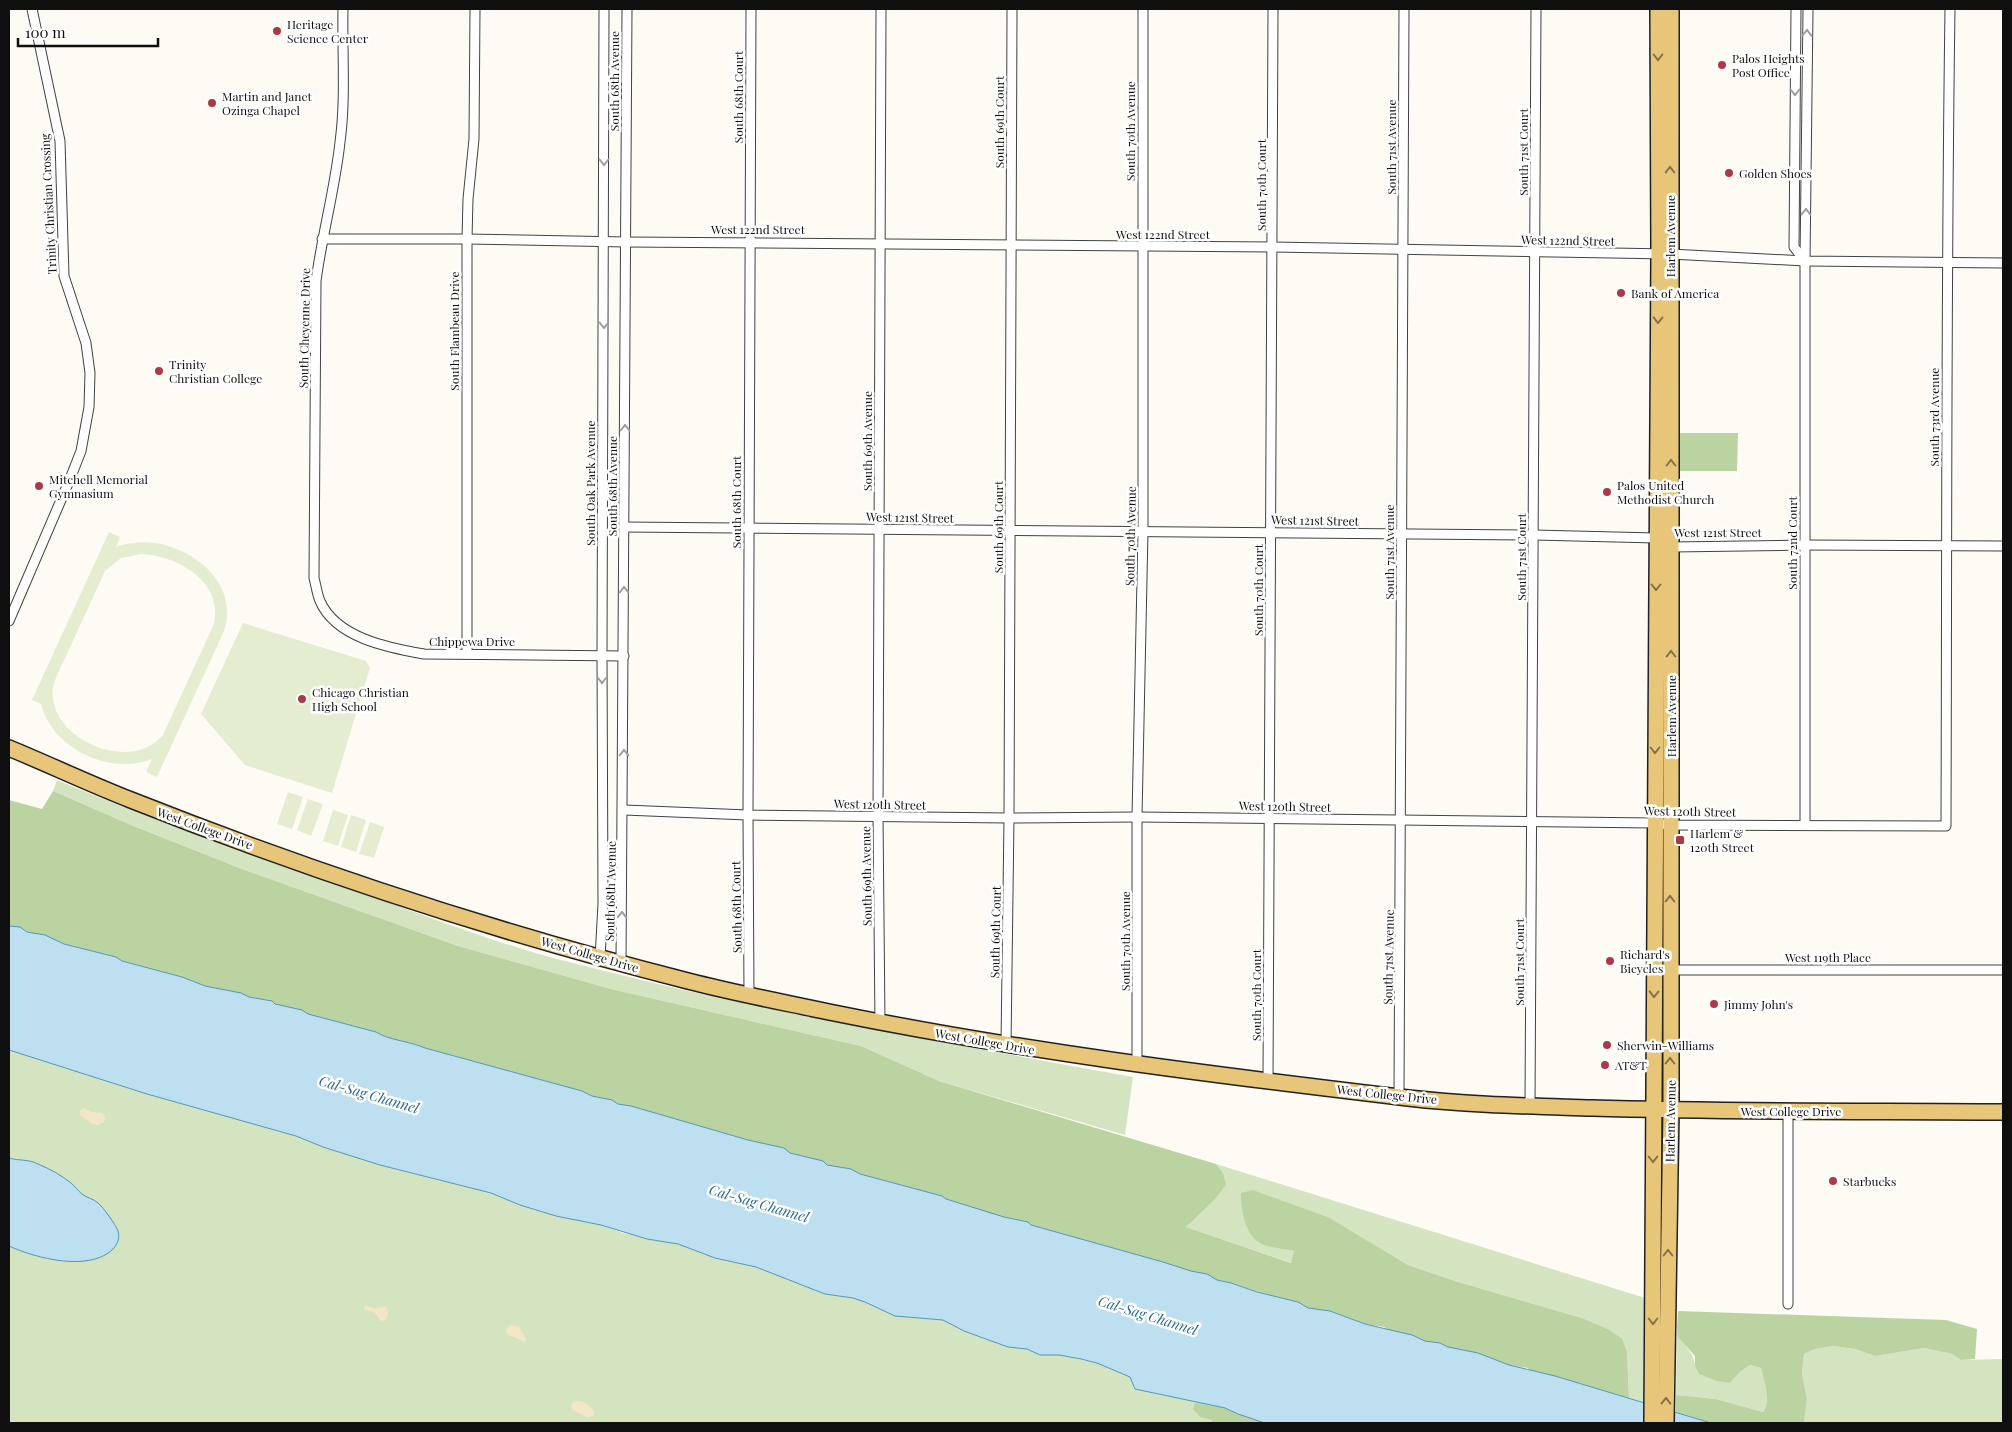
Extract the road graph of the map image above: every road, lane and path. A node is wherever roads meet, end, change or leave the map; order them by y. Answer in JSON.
{"nodes":[{"id":1,"x":32,"y":9,"type":"edge"},
{"id":2,"x":343,"y":9,"type":"edge"},
{"id":3,"x":476,"y":9,"type":"edge"},
{"id":4,"x":604,"y":9,"type":"edge"},
{"id":5,"x":627,"y":9,"type":"edge"},
{"id":6,"x":751,"y":9,"type":"edge"},
{"id":7,"x":881,"y":9,"type":"edge"},
{"id":8,"x":1012,"y":9,"type":"edge"},
{"id":9,"x":1143,"y":9,"type":"edge"},
{"id":10,"x":1273,"y":9,"type":"edge"},
{"id":11,"x":1404,"y":9,"type":"edge"},
{"id":12,"x":1536,"y":9,"type":"edge"},
{"id":13,"x":1658,"y":9,"type":"edge"},
{"id":14,"x":1671,"y":9,"type":"edge"},
{"id":15,"x":1796,"y":9,"type":"edge"},
{"id":16,"x":1808,"y":9,"type":"edge"},
{"id":17,"x":1950,"y":9,"type":"edge"},
{"id":18,"x":322,"y":239,"type":"junction"},
{"id":19,"x":467,"y":239,"type":"junction"},
{"id":20,"x":604,"y":242,"type":"junction"},
{"id":21,"x":626,"y":242,"type":"junction"},
{"id":22,"x":750,"y":242,"type":"junction"},
{"id":23,"x":881,"y":242,"type":"junction"},
{"id":24,"x":1011,"y":244,"type":"junction"},
{"id":25,"x":1142,"y":247,"type":"junction"},
{"id":26,"x":1273,"y":247,"type":"junction"},
{"id":27,"x":1403,"y":248,"type":"junction"},
{"id":28,"x":1534,"y":252,"type":"junction"},
{"id":29,"x":1664,"y":254,"type":"junction"},
{"id":30,"x":1805,"y":261,"type":"junction"},
{"id":31,"x":1946,"y":262,"type":"junction"},
{"id":32,"x":2003,"y":263,"type":"edge"},
{"id":33,"x":624,"y":526,"type":"junction"},
{"id":34,"x":749,"y":528,"type":"junction"},
{"id":35,"x":880,"y":529,"type":"junction"},
{"id":36,"x":1010,"y":530,"type":"junction"},
{"id":37,"x":1143,"y":531,"type":"junction"},
{"id":38,"x":1271,"y":532,"type":"junction"},
{"id":39,"x":1402,"y":534,"type":"junction"},
{"id":40,"x":1534,"y":535,"type":"junction"},
{"id":41,"x":1656,"y":538,"type":"junction"},
{"id":42,"x":1805,"y":545,"type":"junction"},
{"id":43,"x":1948,"y":546,"type":"junction"},
{"id":44,"x":2003,"y":546,"type":"edge"},
{"id":45,"x":1672,"y":547,"type":"junction"},
{"id":46,"x":329,"y":617,"type":"joint"},
{"id":47,"x":9,"y":621,"type":"edge"},
{"id":48,"x":467,"y":654,"type":"junction"},
{"id":49,"x":602,"y":655,"type":"junction"},
{"id":50,"x":624,"y":656,"type":"junction"},
{"id":51,"x":9,"y":748,"type":"edge"},
{"id":52,"x":624,"y":810,"type":"junction"},
{"id":53,"x":748,"y":815,"type":"junction"},
{"id":54,"x":878,"y":816,"type":"junction"},
{"id":55,"x":1137,"y":817,"type":"junction"},
{"id":56,"x":1009,"y":818,"type":"junction"},
{"id":57,"x":1269,"y":818,"type":"junction"},
{"id":58,"x":1401,"y":821,"type":"junction"},
{"id":59,"x":1532,"y":821,"type":"junction"},
{"id":60,"x":1662,"y":824,"type":"junction"},
{"id":61,"x":1805,"y":825,"type":"junction"},
{"id":62,"x":1946,"y":826,"type":"joint"},
{"id":63,"x":600,"y":958,"type":"junction"},
{"id":64,"x":621,"y":964,"type":"junction"},
{"id":65,"x":1654,"y":970,"type":"junction"},
{"id":66,"x":1670,"y":970,"type":"junction"},
{"id":67,"x":2003,"y":970,"type":"edge"},
{"id":68,"x":749,"y":996,"type":"junction"},
{"id":69,"x":880,"y":1023,"type":"junction"},
{"id":70,"x":1006,"y":1045,"type":"junction"},
{"id":71,"x":1137,"y":1064,"type":"junction"},
{"id":72,"x":1268,"y":1082,"type":"junction"},
{"id":73,"x":1399,"y":1096,"type":"junction"},
{"id":74,"x":1530,"y":1106,"type":"junction"},
{"id":75,"x":1653,"y":1110,"type":"junction"},
{"id":76,"x":1671,"y":1110,"type":"junction"},
{"id":77,"x":1788,"y":1110,"type":"junction"},
{"id":78,"x":2003,"y":1112,"type":"edge"},
{"id":79,"x":1788,"y":1304,"type":"dead end"},
{"id":80,"x":1659,"y":1379,"type":"junction"},
{"id":81,"x":1652,"y":1423,"type":"edge"},
{"id":82,"x":1666,"y":1423,"type":"edge"}],
"edges":[{"from":1,"to":47,"type":"street","name":"Trinity Christian Crossing"},
{"from":2,"to":18,"type":"street","name":"South Cheyenne Drive"},
{"from":3,"to":19,"type":"street","name":"South Flambeau Drive"},
{"from":4,"to":20,"type":"street","name":"South Oak Park Avenue","one_way":true},
{"from":5,"to":21,"type":"street","name":"South 68th Avenue"},
{"from":6,"to":22,"type":"street","name":"South 68th Court"},
{"from":7,"to":23,"type":"street","name":"South 69th Avenue"},
{"from":8,"to":24,"type":"street","name":"South 69th Court"},
{"from":9,"to":25,"type":"street","name":"South 70th Avenue"},
{"from":10,"to":26,"type":"street","name":"South 70th Court"},
{"from":11,"to":27,"type":"street","name":"South 71st Avenue"},
{"from":12,"to":28,"type":"street","name":"South 71st Court"},
{"from":13,"to":29,"type":"main road","name":"Harlem Avenue","one_way":true},
{"from":29,"to":14,"type":"main road","name":"Harlem Avenue","one_way":true},
{"from":15,"to":30,"type":"street","name":"South 72nd Court","one_way":true},
{"from":30,"to":16,"type":"street","name":"South 72nd Court","one_way":true},
{"from":17,"to":31,"type":"street","name":"South 73rd Avenue"},
{"from":18,"to":19,"type":"street","name":"West 122nd Street"},
{"from":18,"to":46,"type":"street","name":"South Cheyenne Drive"},
{"from":19,"to":20,"type":"street","name":"West 122nd Street"},
{"from":19,"to":48,"type":"street","name":"South Flambeau Drive"},
{"from":20,"to":21,"type":"street","name":"West 122nd Street"},
{"from":20,"to":49,"type":"street","name":"South Oak Park Avenue","one_way":true},
{"from":21,"to":22,"type":"street","name":"West 122nd Street"},
{"from":33,"to":21,"type":"street","name":"South 68th Avenue","one_way":true},
{"from":22,"to":23,"type":"street","name":"West 122nd Street"},
{"from":22,"to":34,"type":"street","name":"South 68th Court"},
{"from":23,"to":24,"type":"street","name":"West 122nd Street"},
{"from":23,"to":35,"type":"street","name":"South 69th Avenue"},
{"from":24,"to":25,"type":"street","name":"West 122nd Street"},
{"from":24,"to":36,"type":"street","name":"South 69th Court"},
{"from":25,"to":26,"type":"street","name":"West 122nd Street"},
{"from":25,"to":37,"type":"street","name":"South 70th Avenue"},
{"from":26,"to":27,"type":"street","name":"West 122nd Street"},
{"from":26,"to":38,"type":"street","name":"South 70th Court"},
{"from":27,"to":28,"type":"street","name":"West 122nd Street"},
{"from":27,"to":39,"type":"street","name":"South 71st Avenue"},
{"from":28,"to":29,"type":"street","name":"West 122nd Street"},
{"from":28,"to":40,"type":"street","name":"South 71st Court"},
{"from":29,"to":30,"type":"street","name":"West 122nd Street"},
{"from":29,"to":41,"type":"main road","name":"Harlem Avenue","one_way":true},
{"from":45,"to":29,"type":"main road","name":"Harlem Avenue","one_way":true},
{"from":30,"to":31,"type":"street","name":"West 122nd Street"},
{"from":30,"to":42,"type":"street","name":"South 72nd Court"},
{"from":31,"to":32,"type":"street","name":"West 122nd Street"},
{"from":31,"to":43,"type":"street","name":"South 73rd Avenue"},
{"from":33,"to":34,"type":"street","name":"West 121st Street"},
{"from":50,"to":33,"type":"street","name":"South 68th Avenue","one_way":true},
{"from":34,"to":35,"type":"street","name":"West 121st Street"},
{"from":34,"to":53,"type":"street","name":"South 68th Court"},
{"from":35,"to":36,"type":"street","name":"West 121st Street"},
{"from":35,"to":54,"type":"street","name":"South 69th Avenue"},
{"from":36,"to":37,"type":"street","name":"West 121st Street"},
{"from":36,"to":56,"type":"street","name":"South 69th Court"},
{"from":37,"to":38,"type":"street","name":"West 121st Street"},
{"from":37,"to":55,"type":"street","name":"South 70th Avenue"},
{"from":38,"to":39,"type":"street","name":"West 121st Street"},
{"from":38,"to":57,"type":"street","name":"South 70th Court"},
{"from":39,"to":40,"type":"street","name":"West 121st Street"},
{"from":39,"to":58,"type":"street","name":"South 71st Avenue"},
{"from":40,"to":41,"type":"street","name":"West 121st Street"},
{"from":40,"to":59,"type":"street","name":"South 71st Court"},
{"from":41,"to":45,"type":"street","name":"West 121st Street"},
{"from":41,"to":60,"type":"main road","name":"Harlem Avenue","one_way":true},
{"from":42,"to":43,"type":"street","name":"West 121st Street"},
{"from":42,"to":45,"type":"street","name":"West 121st Street"},
{"from":42,"to":61,"type":"street","name":"South 72nd Court"},
{"from":43,"to":44,"type":"street","name":"West 121st Street"},
{"from":43,"to":62,"type":"street","name":"South 73rd Avenue"},
{"from":60,"to":45,"type":"main road","name":"Harlem Avenue","one_way":true},
{"from":46,"to":48,"type":"street","name":"Chippewa Drive"},
{"from":48,"to":49,"type":"street","name":"Chippewa Drive"},
{"from":49,"to":50,"type":"street","name":"Chippewa Drive"},
{"from":49,"to":63,"type":"street","name":"South Oak Park Avenue","one_way":true},
{"from":52,"to":50,"type":"street","name":"South 68th Avenue","one_way":true},
{"from":51,"to":63,"type":"main road","name":"West College Drive"},
{"from":52,"to":53,"type":"street","name":"West 120th Street"},
{"from":64,"to":52,"type":"street","name":"South 68th Avenue","one_way":true},
{"from":53,"to":54,"type":"street","name":"West 120th Street"},
{"from":53,"to":68,"type":"street","name":"South 68th Court"},
{"from":54,"to":56,"type":"street","name":"West 120th Street"},
{"from":54,"to":69,"type":"street","name":"South 69th Avenue"},
{"from":55,"to":56,"type":"street","name":"West 120th Street"},
{"from":55,"to":57,"type":"street","name":"West 120th Street"},
{"from":55,"to":71,"type":"street","name":"South 70th Avenue"},
{"from":56,"to":70,"type":"street","name":"South 69th Court"},
{"from":57,"to":58,"type":"street","name":"West 120th Street"},
{"from":57,"to":72,"type":"street","name":"South 70th Court"},
{"from":58,"to":59,"type":"street","name":"West 120th Street"},
{"from":58,"to":73,"type":"street","name":"South 71st Avenue"},
{"from":59,"to":60,"type":"street","name":"West 120th Street"},
{"from":59,"to":74,"type":"street","name":"South 71st Court"},
{"from":60,"to":61,"type":"street","name":"West 120th Street"},
{"from":60,"to":65,"type":"main road","name":"Harlem Avenue"},
{"from":66,"to":60,"type":"main road","name":"Harlem Avenue","one_way":true},
{"from":61,"to":62,"type":"street","name":"West 120th Street"},
{"from":63,"to":64,"type":"main road","name":"West College Drive"},
{"from":64,"to":68,"type":"main road","name":"West College Drive"},
{"from":65,"to":66,"type":"street","name":"West 119th Place"},
{"from":65,"to":75,"type":"main road","name":"Harlem Avenue","one_way":true},
{"from":66,"to":67,"type":"street","name":"West 119th Place"},
{"from":76,"to":66,"type":"main road","name":"Harlem Avenue","one_way":true},
{"from":68,"to":69,"type":"main road","name":"West College Drive"},
{"from":69,"to":70,"type":"main road","name":"West College Drive"},
{"from":70,"to":71,"type":"main road","name":"West College Drive"},
{"from":71,"to":72,"type":"main road","name":"West College Drive"},
{"from":72,"to":73,"type":"main road","name":"West College Drive"},
{"from":73,"to":74,"type":"main road","name":"West College Drive"},
{"from":74,"to":75,"type":"main road","name":"West College Drive"},
{"from":75,"to":76,"type":"main road","name":"West College Drive"},
{"from":75,"to":80,"type":"main road","name":"Harlem Avenue","one_way":true},
{"from":76,"to":77,"type":"main road","name":"West College Drive"},
{"from":80,"to":76,"type":"main road","name":"Harlem Avenue","one_way":true},
{"from":77,"to":78,"type":"main road","name":"West College Drive"},
{"from":77,"to":79,"type":"street"},
{"from":80,"to":81,"type":"main road","name":"Harlem Avenue"},
{"from":82,"to":80,"type":"main road","name":"Harlem Avenue","one_way":true}]}
